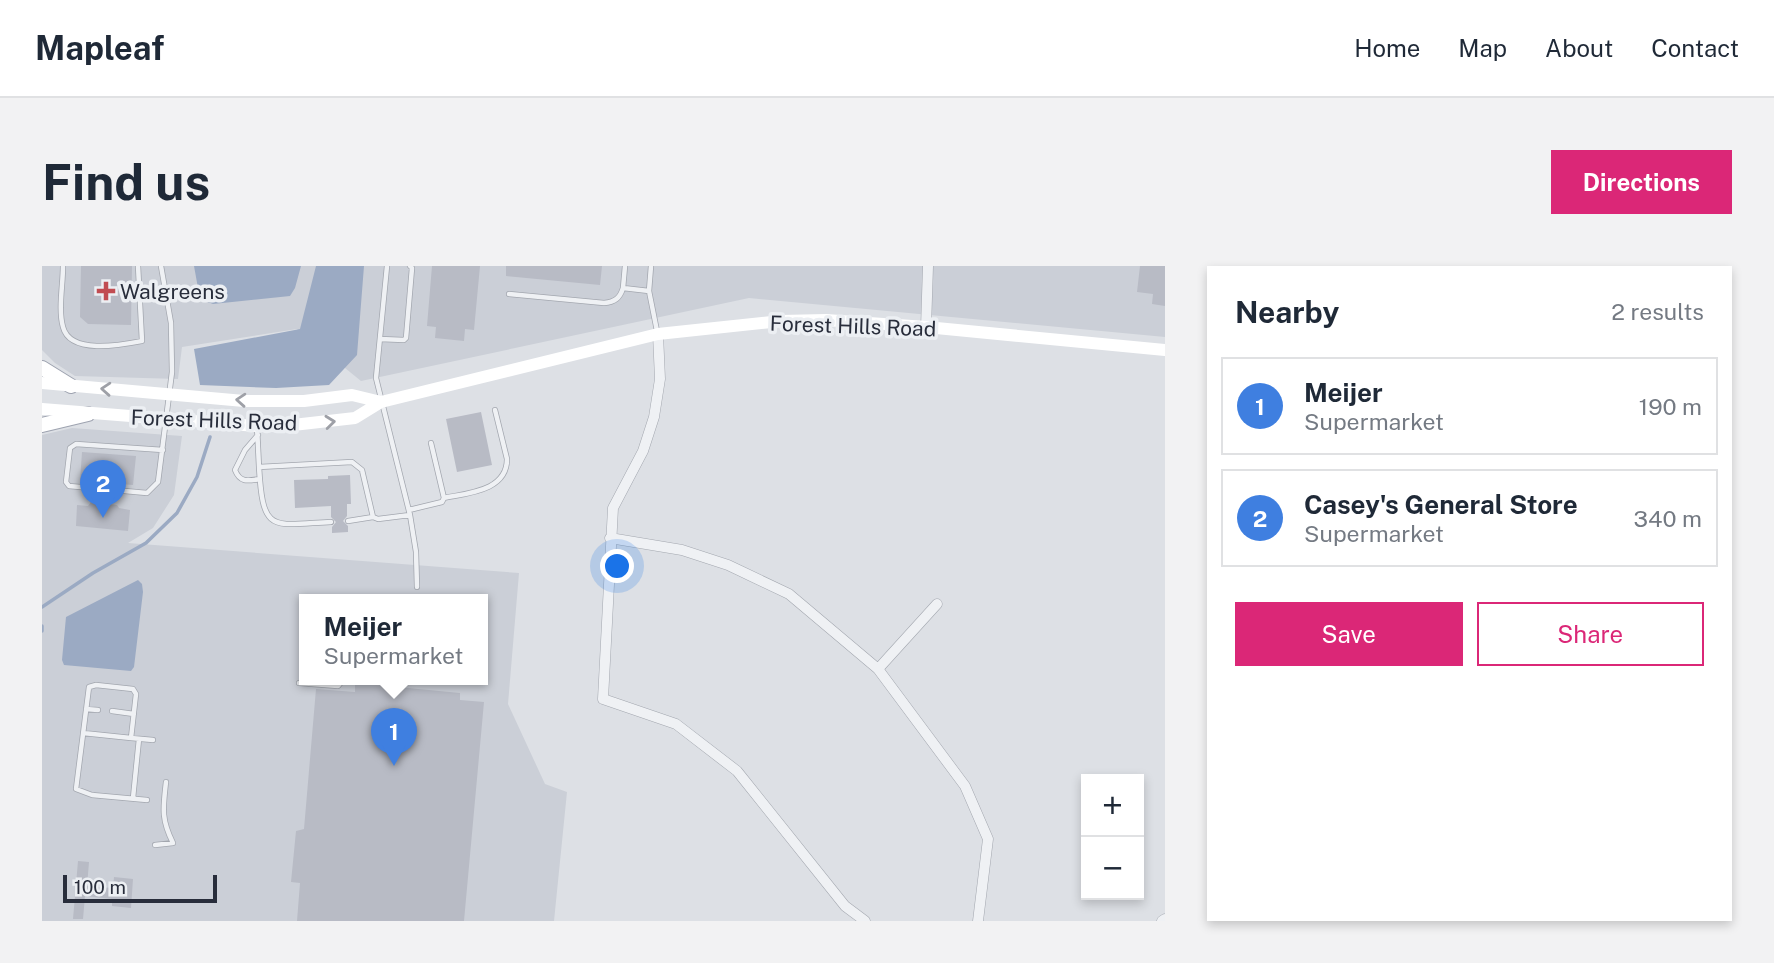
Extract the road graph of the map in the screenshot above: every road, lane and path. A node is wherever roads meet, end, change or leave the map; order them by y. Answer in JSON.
{"nodes":[{"id":1,"x":63,"y":266,"type":"edge"},
{"id":2,"x":161,"y":266,"type":"edge"},
{"id":3,"x":387,"y":266,"type":"edge"},
{"id":4,"x":410,"y":266,"type":"edge"},
{"id":5,"x":625,"y":266,"type":"edge"},
{"id":6,"x":651,"y":266,"type":"edge"},
{"id":7,"x":928,"y":266,"type":"edge"},
{"id":8,"x":138,"y":268,"type":"edge"},
{"id":9,"x":623,"y":288,"type":"junction"},
{"id":10,"x":649,"y":291,"type":"junction"},
{"id":11,"x":509,"y":294,"type":"dead end"},
{"id":12,"x":926,"y":327,"type":"junction"},
{"id":13,"x":658,"y":334,"type":"junction"},
{"id":14,"x":380,"y":339,"type":"junction"},
{"id":15,"x":1165,"y":350,"type":"edge"},
{"id":16,"x":42,"y":368,"type":"edge"},
{"id":17,"x":42,"y":383,"type":"edge"},
{"id":18,"x":71,"y":386,"type":"junction"},
{"id":19,"x":169,"y":394,"type":"junction"},
{"id":20,"x":381,"y":402,"type":"junction"},
{"id":21,"x":42,"y":409,"type":"edge"},
{"id":22,"x":495,"y":410,"type":"dead end"},
{"id":23,"x":88,"y":414,"type":"junction"},
{"id":24,"x":167,"y":419,"type":"junction"},
{"id":25,"x":42,"y":425,"type":"edge"},
{"id":26,"x":258,"y":431,"type":"junction"},
{"id":27,"x":431,"y":443,"type":"dead end"},
{"id":28,"x":163,"y":450,"type":"junction"},
{"id":29,"x":259,"y":467,"type":"junction"},
{"id":30,"x":260,"y":479,"type":"junction"},
{"id":31,"x":444,"y":498,"type":"junction"},
{"id":32,"x":410,"y":512,"type":"junction"},
{"id":33,"x":373,"y":517,"type":"junction"},
{"id":34,"x":348,"y":521,"type":"dead end"},
{"id":35,"x":331,"y":522,"type":"dead end"},
{"id":36,"x":610,"y":538,"type":"junction"},
{"id":37,"x":417,"y":587,"type":"dead end"},
{"id":38,"x":937,"y":604,"type":"dead end"},
{"id":39,"x":878,"y":669,"type":"junction"},
{"id":40,"x":86,"y":709,"type":"junction"},
{"id":41,"x":98,"y":710,"type":"dead end"},
{"id":42,"x":112,"y":711,"type":"dead end"},
{"id":43,"x":134,"y":714,"type":"junction"},
{"id":44,"x":83,"y":733,"type":"junction"},
{"id":45,"x":131,"y":738,"type":"junction"},
{"id":46,"x":139,"y":739,"type":"junction"},
{"id":47,"x":152,"y":740,"type":"dead end"},
{"id":48,"x":166,"y":782,"type":"dead end"},
{"id":49,"x":133,"y":798,"type":"junction"},
{"id":50,"x":147,"y":800,"type":"dead end"},
{"id":51,"x":155,"y":845,"type":"dead end"},
{"id":52,"x":865,"y":921,"type":"edge"},
{"id":53,"x":978,"y":921,"type":"edge"}],
"edges":[{"from":1,"to":8,"type":"lane"},
{"from":2,"to":19,"type":"lane"},
{"from":3,"to":14,"type":"lane"},
{"from":4,"to":14,"type":"lane"},
{"from":5,"to":9,"type":"lane"},
{"from":6,"to":10,"type":"lane"},
{"from":7,"to":12,"type":"street"},
{"from":9,"to":10,"type":"lane"},
{"from":9,"to":11,"type":"lane"},
{"from":10,"to":13,"type":"lane"},
{"from":12,"to":13,"type":"street","name":"Forest Hills Road"},
{"from":12,"to":15,"type":"street","name":"Forest Hills Road"},
{"from":13,"to":20,"type":"street","name":"Forest Hills Road"},
{"from":13,"to":36,"type":"street"},
{"from":14,"to":20,"type":"lane"},
{"from":16,"to":18,"type":"main road"},
{"from":17,"to":18,"type":"street","name":"Forest Hills Road"},
{"from":19,"to":18,"type":"street","name":"Forest Hills Road","one_way":true},
{"from":20,"to":19,"type":"street","name":"Forest Hills Road","one_way":true},
{"from":19,"to":24,"type":"lane"},
{"from":26,"to":20,"type":"street","name":"Forest Hills Road","one_way":true},
{"from":20,"to":32,"type":"lane"},
{"from":21,"to":23,"type":"street","name":"Forest Hills Road"},
{"from":22,"to":31,"type":"lane"},
{"from":23,"to":24,"type":"street","name":"Forest Hills Road"},
{"from":23,"to":25,"type":"main road"},
{"from":24,"to":26,"type":"street","name":"Forest Hills Road"},
{"from":24,"to":28,"type":"lane"},
{"from":26,"to":29,"type":"lane"},
{"from":26,"to":30,"type":"lane"},
{"from":27,"to":31,"type":"lane"},
{"from":28,"to":28,"type":"lane"},
{"from":29,"to":30,"type":"lane"},
{"from":29,"to":33,"type":"lane"},
{"from":30,"to":35,"type":"lane"},
{"from":31,"to":32,"type":"lane"},
{"from":32,"to":33,"type":"lane"},
{"from":32,"to":37,"type":"lane"},
{"from":33,"to":34,"type":"lane"},
{"from":36,"to":39,"type":"street"},
{"from":36,"to":52,"type":"street"},
{"from":38,"to":39,"type":"street"},
{"from":39,"to":53,"type":"street"},
{"from":40,"to":41,"type":"lane"},
{"from":40,"to":43,"type":"lane"},
{"from":40,"to":44,"type":"lane"},
{"from":42,"to":43,"type":"lane"},
{"from":43,"to":45,"type":"lane"},
{"from":44,"to":45,"type":"lane"},
{"from":44,"to":49,"type":"lane"},
{"from":45,"to":46,"type":"lane"},
{"from":46,"to":47,"type":"lane"},
{"from":46,"to":49,"type":"lane"},
{"from":48,"to":51,"type":"lane"},
{"from":49,"to":50,"type":"lane"}]}
